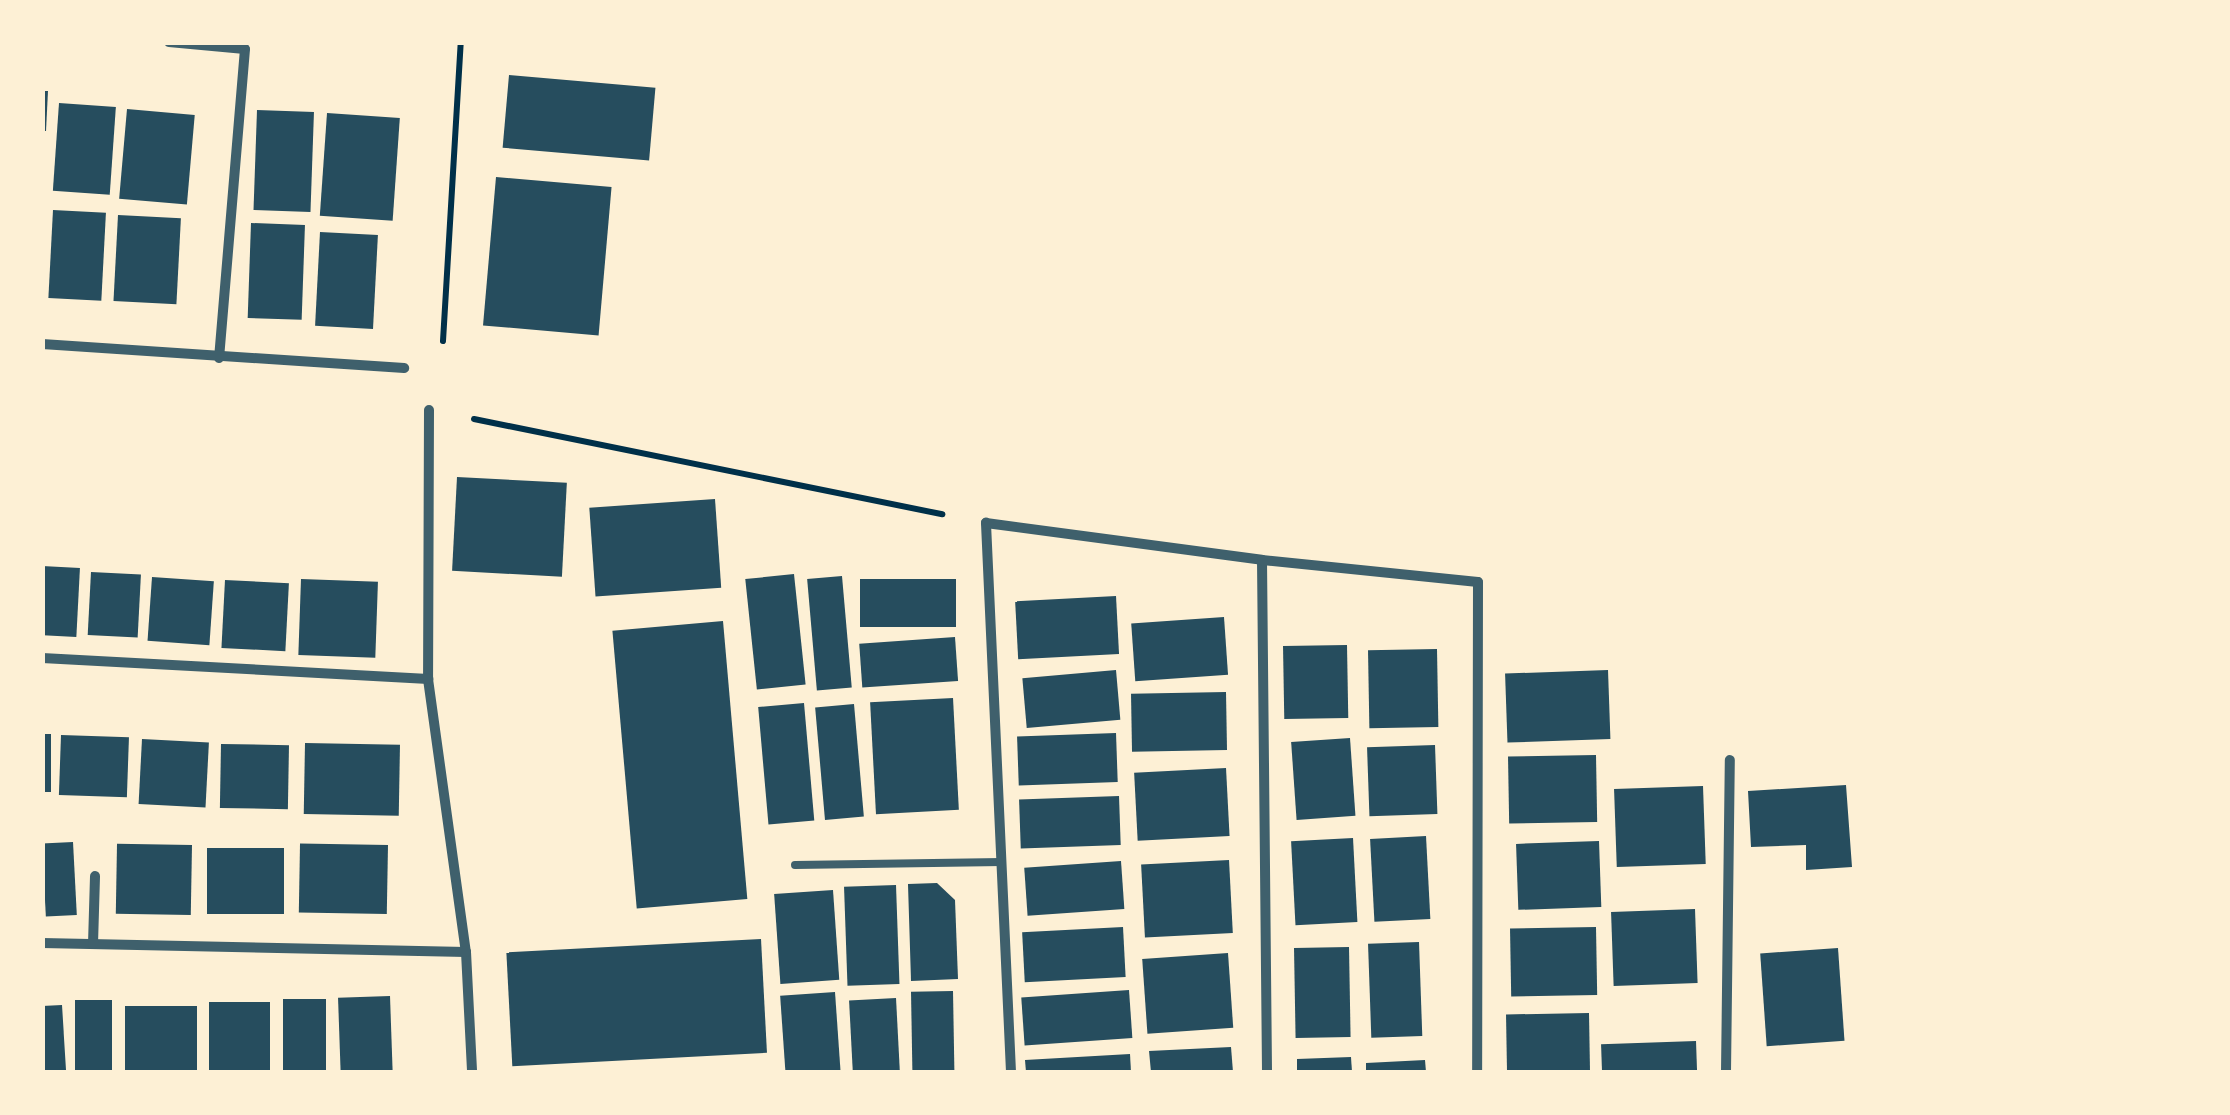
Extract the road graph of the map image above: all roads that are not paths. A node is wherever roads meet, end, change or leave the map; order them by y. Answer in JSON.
{"nodes":[{"id":1,"x":169,"y":42,"type":"edge"},
{"id":2,"x":42,"y":344,"type":"edge"},
{"id":3,"x":220,"y":358,"type":"junction"},
{"id":4,"x":404,"y":368,"type":"dead end"},
{"id":5,"x":428,"y":410,"type":"road end"},
{"id":6,"x":1262,"y":560,"type":"junction"},
{"id":7,"x":42,"y":658,"type":"edge"},
{"id":8,"x":428,"y":679,"type":"junction"},
{"id":9,"x":1730,"y":760,"type":"dead end"},
{"id":10,"x":1002,"y":862,"type":"junction"},
{"id":11,"x":796,"y":865,"type":"dead end"},
{"id":12,"x":95,"y":876,"type":"dead end"},
{"id":13,"x":42,"y":943,"type":"edge"},
{"id":14,"x":93,"y":944,"type":"junction"},
{"id":15,"x":466,"y":952,"type":"junction"},
{"id":16,"x":472,"y":1072,"type":"edge"},
{"id":17,"x":1011,"y":1072,"type":"edge"},
{"id":18,"x":1268,"y":1072,"type":"edge"},
{"id":19,"x":1476,"y":1072,"type":"edge"},
{"id":20,"x":1726,"y":1072,"type":"edge"}],
"edges":[{"from":1,"to":3,"type":"street"},
{"from":2,"to":3,"type":"street"},
{"from":3,"to":4,"type":"street"},
{"from":5,"to":8,"type":"street"},
{"from":6,"to":10,"type":"street"},
{"from":6,"to":18,"type":"street"},
{"from":6,"to":19,"type":"street"},
{"from":7,"to":8,"type":"street"},
{"from":8,"to":15,"type":"street"},
{"from":9,"to":20,"type":"street"},
{"from":10,"to":11,"type":"lane"},
{"from":10,"to":17,"type":"street"},
{"from":12,"to":14,"type":"street"},
{"from":13,"to":14,"type":"street"},
{"from":14,"to":15,"type":"street"},
{"from":15,"to":16,"type":"street"}]}
